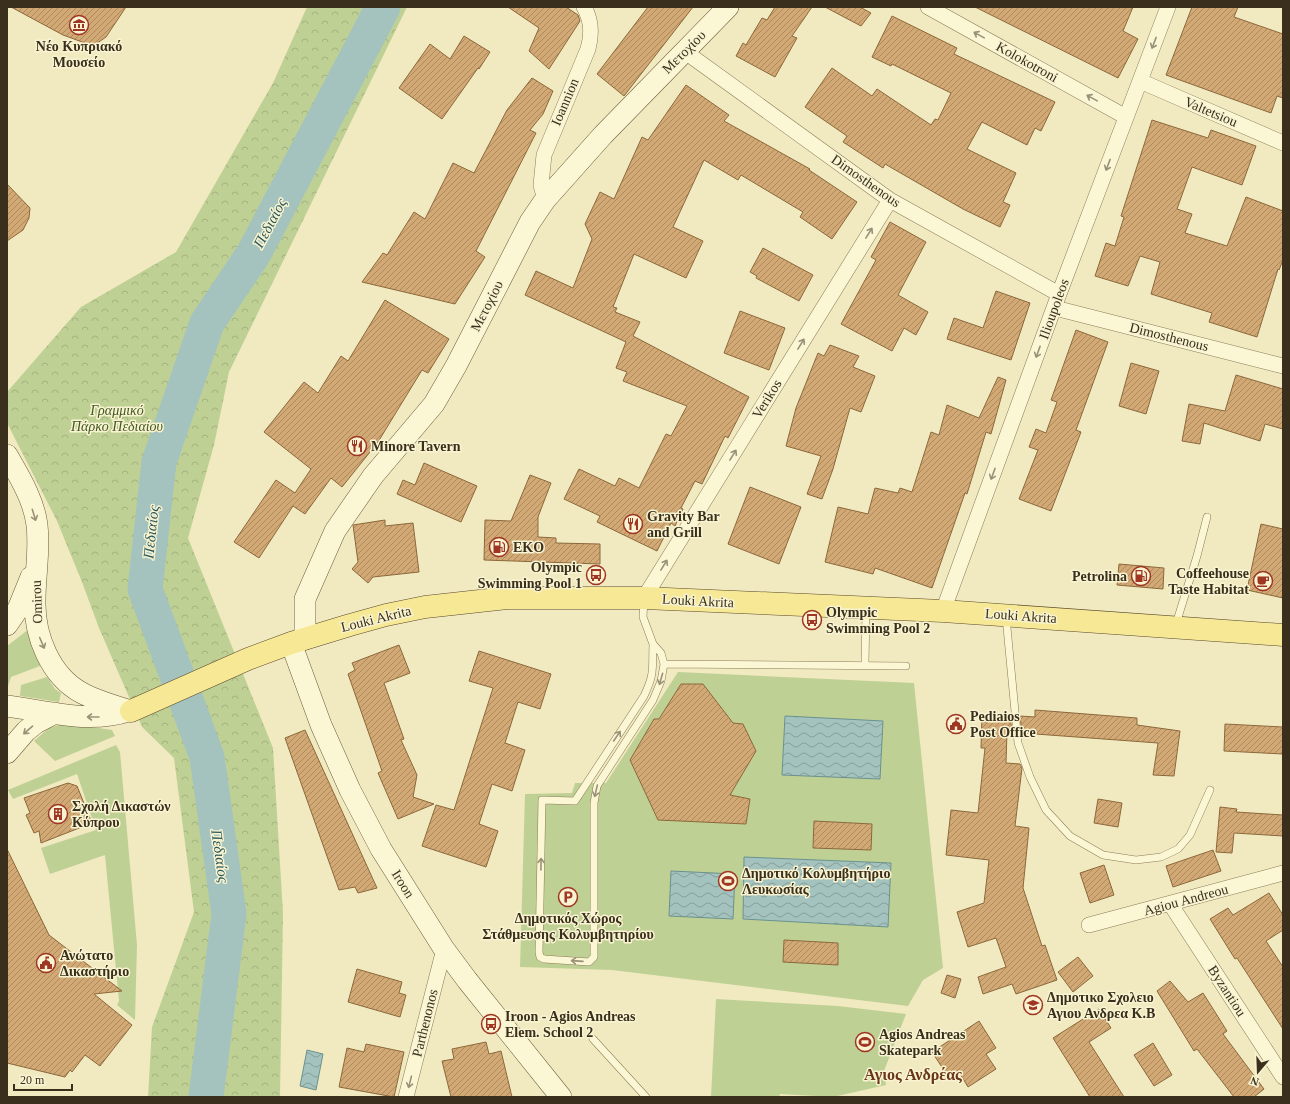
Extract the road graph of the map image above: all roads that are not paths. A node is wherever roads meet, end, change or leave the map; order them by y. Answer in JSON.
{"nodes":[{"id":1,"x":584,"y":7,"type":"edge"},
{"id":2,"x":728,"y":7,"type":"edge"},
{"id":3,"x":928,"y":7,"type":"edge"},
{"id":4,"x":1168,"y":7,"type":"edge"},
{"id":5,"x":684,"y":50,"type":"junction"},
{"id":6,"x":1140,"y":81,"type":"junction"},
{"id":7,"x":1126,"y":116,"type":"junction"},
{"id":8,"x":1283,"y":143,"type":"edge"},
{"id":9,"x":545,"y":200,"type":"junction"},
{"id":10,"x":890,"y":200,"type":"junction"},
{"id":11,"x":1057,"y":301,"type":"junction"},
{"id":12,"x":1283,"y":366,"type":"edge"},
{"id":13,"x":7,"y":455,"type":"edge"},
{"id":14,"x":1206,"y":517,"type":"dead end"},
{"id":15,"x":36,"y":563,"type":"junction"},
{"id":16,"x":644,"y":598,"type":"junction"},
{"id":17,"x":866,"y":608,"type":"junction"},
{"id":18,"x":943,"y":611,"type":"junction"},
{"id":19,"x":1006,"y":615,"type":"junction"},
{"id":20,"x":7,"y":625,"type":"edge"},
{"id":21,"x":1175,"y":626,"type":"junction"},
{"id":22,"x":1283,"y":635,"type":"edge"},
{"id":23,"x":298,"y":641,"type":"junction"},
{"id":24,"x":653,"y":644,"type":"junction"},
{"id":25,"x":664,"y":664,"type":"junction"},
{"id":26,"x":865,"y":664,"type":"junction"},
{"id":27,"x":906,"y":666,"type":"dead end"},
{"id":28,"x":7,"y":706,"type":"edge"},
{"id":29,"x":132,"y":710,"type":"junction"},
{"id":30,"x":55,"y":713,"type":"junction"},
{"id":31,"x":7,"y":753,"type":"edge"},
{"id":32,"x":1210,"y":790,"type":"dead end"},
{"id":33,"x":1283,"y":873,"type":"edge"},
{"id":34,"x":1171,"y":904,"type":"junction"},
{"id":35,"x":1089,"y":925,"type":"dead end"},
{"id":36,"x":444,"y":949,"type":"junction"},
{"id":37,"x":593,"y":1039,"type":"dead end"},
{"id":38,"x":1283,"y":1077,"type":"edge"},
{"id":39,"x":406,"y":1097,"type":"edge"},
{"id":40,"x":561,"y":1097,"type":"edge"},
{"id":41,"x":646,"y":1097,"type":"edge"}],
"edges":[{"from":1,"to":9,"type":"street","name":"Ioannion"},
{"from":2,"to":5,"type":"main road","name":"Μετοχίου"},
{"from":7,"to":3,"type":"street","name":"Kolokotroni","one_way":true},
{"from":4,"to":6,"type":"street","name":"Ilioupoleos","one_way":true},
{"from":5,"to":9,"type":"main road","name":"Μετοχίου"},
{"from":5,"to":10,"type":"street","name":"Dimosthenous"},
{"from":6,"to":7,"type":"street","name":"Ilioupoleos"},
{"from":6,"to":8,"type":"street","name":"Valtetsiou"},
{"from":7,"to":11,"type":"street","name":"Ilioupoleos","one_way":true},
{"from":9,"to":23,"type":"main road","name":"Μετοχίου"},
{"from":10,"to":11,"type":"street","name":"Dimosthenous"},
{"from":16,"to":10,"type":"street","name":"Verikos","one_way":true},
{"from":11,"to":12,"type":"street","name":"Dimosthenous"},
{"from":11,"to":18,"type":"street","name":"Ilioupoleos","one_way":true},
{"from":13,"to":15,"type":"main road","name":"Omirou","one_way":true},
{"from":14,"to":21,"type":"lane"},
{"from":15,"to":20,"type":"main road","name":"Omirou"},
{"from":15,"to":29,"type":"main road","name":"Omirou","one_way":true},
{"from":16,"to":17,"type":"main road","name":"Louki Akrita"},
{"from":16,"to":23,"type":"main road","name":"Louki Akrita"},
{"from":16,"to":24,"type":"lane"},
{"from":17,"to":18,"type":"main road","name":"Louki Akrita"},
{"from":17,"to":26,"type":"lane"},
{"from":18,"to":19,"type":"main road","name":"Louki Akrita"},
{"from":19,"to":21,"type":"main road","name":"Louki Akrita"},
{"from":19,"to":32,"type":"lane"},
{"from":21,"to":22,"type":"main road","name":"Louki Akrita"},
{"from":23,"to":29,"type":"main road","name":"Louki Akrita"},
{"from":23,"to":36,"type":"main road","name":"Iroon"},
{"from":24,"to":25,"type":"lane"},
{"from":25,"to":24,"type":"lane","one_way":true},
{"from":25,"to":26,"type":"lane"},
{"from":26,"to":27,"type":"lane"},
{"from":28,"to":30,"type":"main road"},
{"from":29,"to":30,"type":"main road","one_way":true},
{"from":30,"to":31,"type":"main road","one_way":true},
{"from":33,"to":34,"type":"street","name":"Agiou Andreou"},
{"from":34,"to":35,"type":"street","name":"Agiou Andreou"},
{"from":34,"to":38,"type":"street","name":"Byzantiou"},
{"from":36,"to":39,"type":"street","name":"Parthenonos","one_way":true},
{"from":36,"to":40,"type":"main road","name":"Iroon"},
{"from":37,"to":41,"type":"lane"}]}
